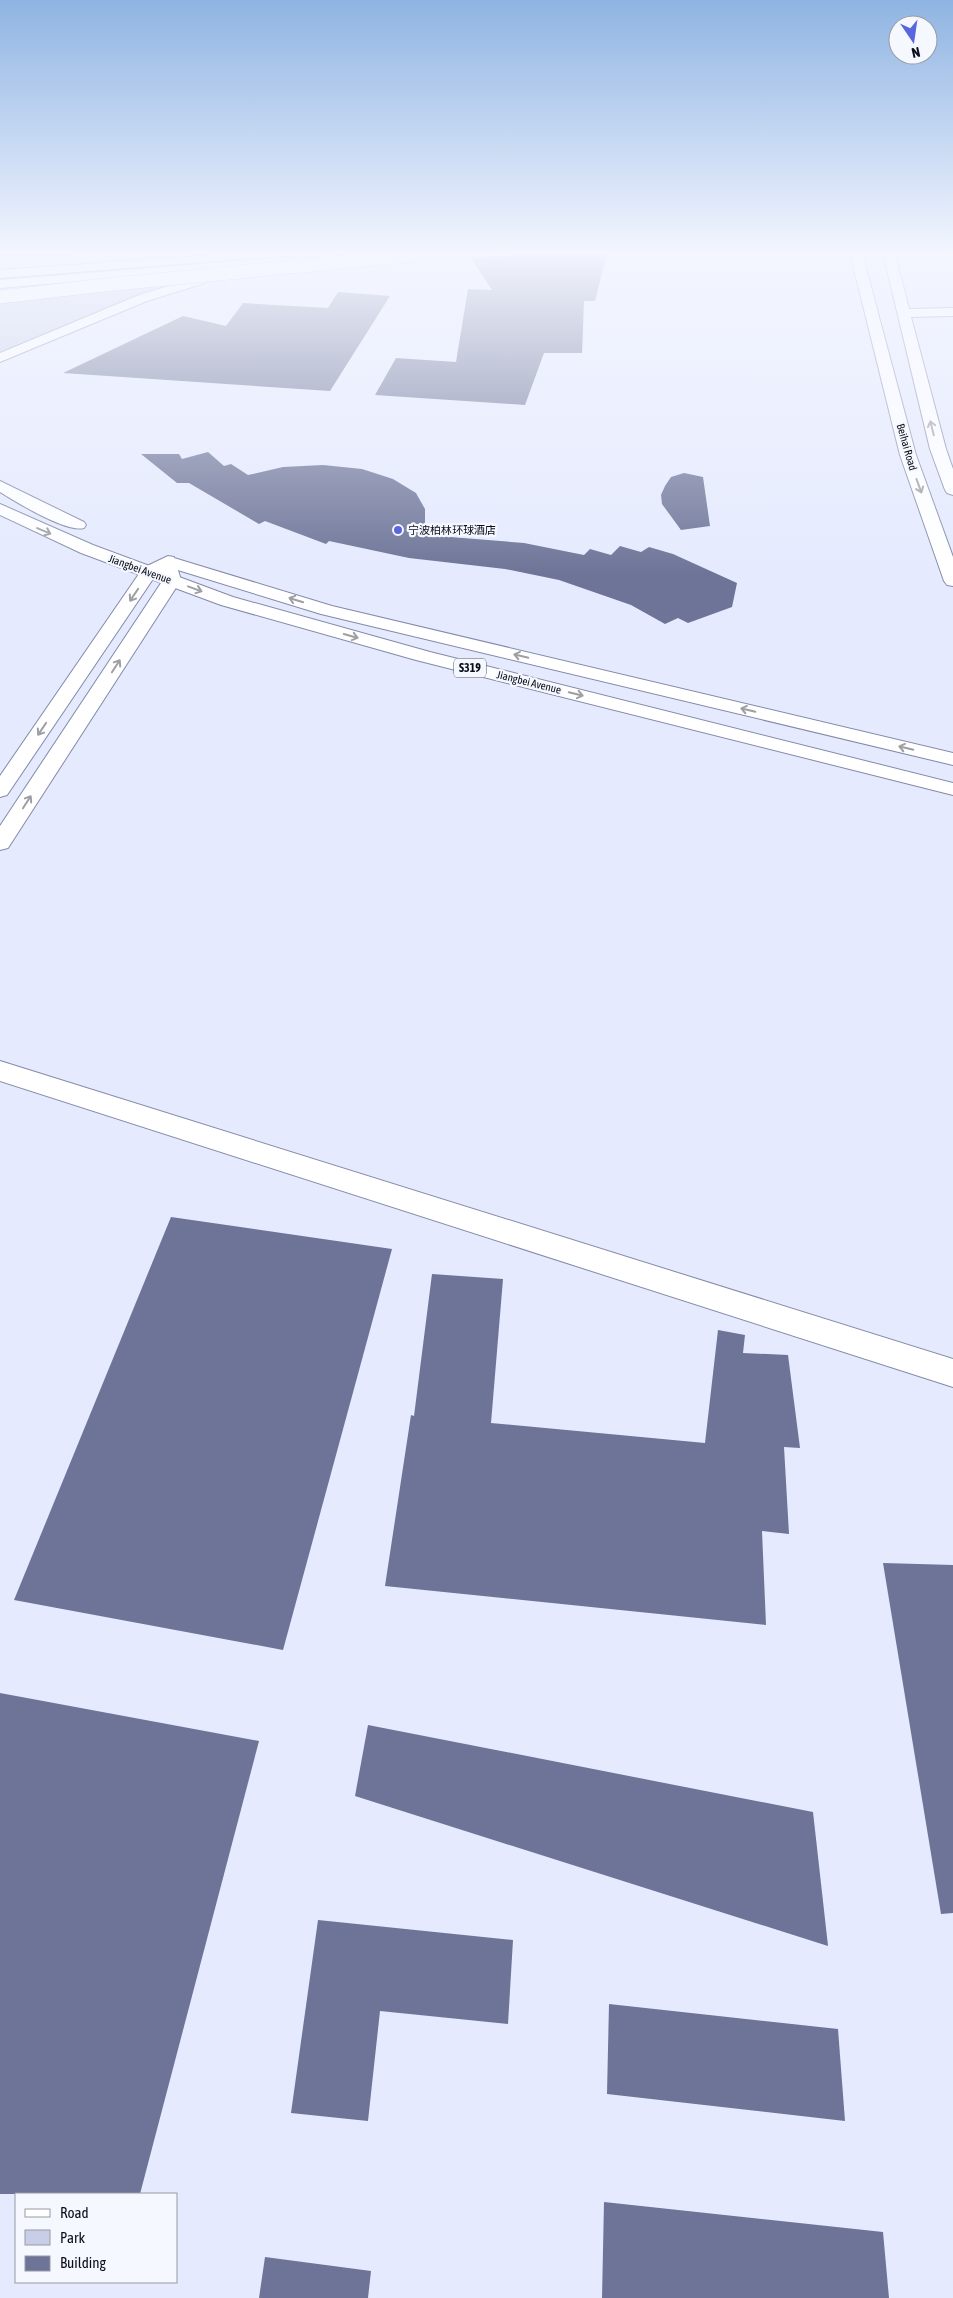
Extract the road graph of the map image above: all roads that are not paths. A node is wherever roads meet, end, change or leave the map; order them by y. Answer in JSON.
{"nodes":[{"id":1,"x":884,"y":360,"type":"edge"},
{"id":2,"x":916,"y":360,"type":"edge"},
{"id":3,"x":0,"y":486,"type":"edge"},
{"id":4,"x":953,"y":490,"type":"edge"},
{"id":5,"x":0,"y":509,"type":"edge"},
{"id":6,"x":98,"y":534,"type":"dead end"},
{"id":7,"x":124,"y":544,"type":"dead end"},
{"id":8,"x":168,"y":561,"type":"junction"},
{"id":9,"x":149,"y":572,"type":"junction"},
{"id":10,"x":172,"y":580,"type":"junction"},
{"id":11,"x":953,"y":581,"type":"edge"},
{"id":12,"x":953,"y":759,"type":"edge"},
{"id":13,"x":953,"y":789,"type":"edge"},
{"id":14,"x":0,"y":791,"type":"edge"},
{"id":15,"x":0,"y":843,"type":"edge"},
{"id":16,"x":0,"y":1071,"type":"edge"},
{"id":17,"x":953,"y":1373,"type":"edge"}],
"edges":[{"from":1,"to":11,"type":"main road","name":"Beihai Road","one_way":true},
{"from":4,"to":2,"type":"main road","one_way":true},
{"from":3,"to":6,"type":"main road"},
{"from":5,"to":9,"type":"main road","name":"Jiangbei Avenue","number":"S319","one_way":true},
{"from":7,"to":8,"type":"main road","name":"Jiangbei Avenue","number":"S319"},
{"from":8,"to":9,"type":"main road"},
{"from":8,"to":10,"type":"main road"},
{"from":12,"to":8,"type":"main road","name":"Jiangbei Avenue","number":"S319","one_way":true},
{"from":9,"to":10,"type":"main road","name":"Jiangbei Avenue","number":"S319"},
{"from":9,"to":14,"type":"main road","one_way":true},
{"from":10,"to":13,"type":"main road","name":"Jiangbei Avenue","number":"S319","one_way":true},
{"from":15,"to":10,"type":"main road","one_way":true},
{"from":16,"to":17,"type":"main road"}]}
